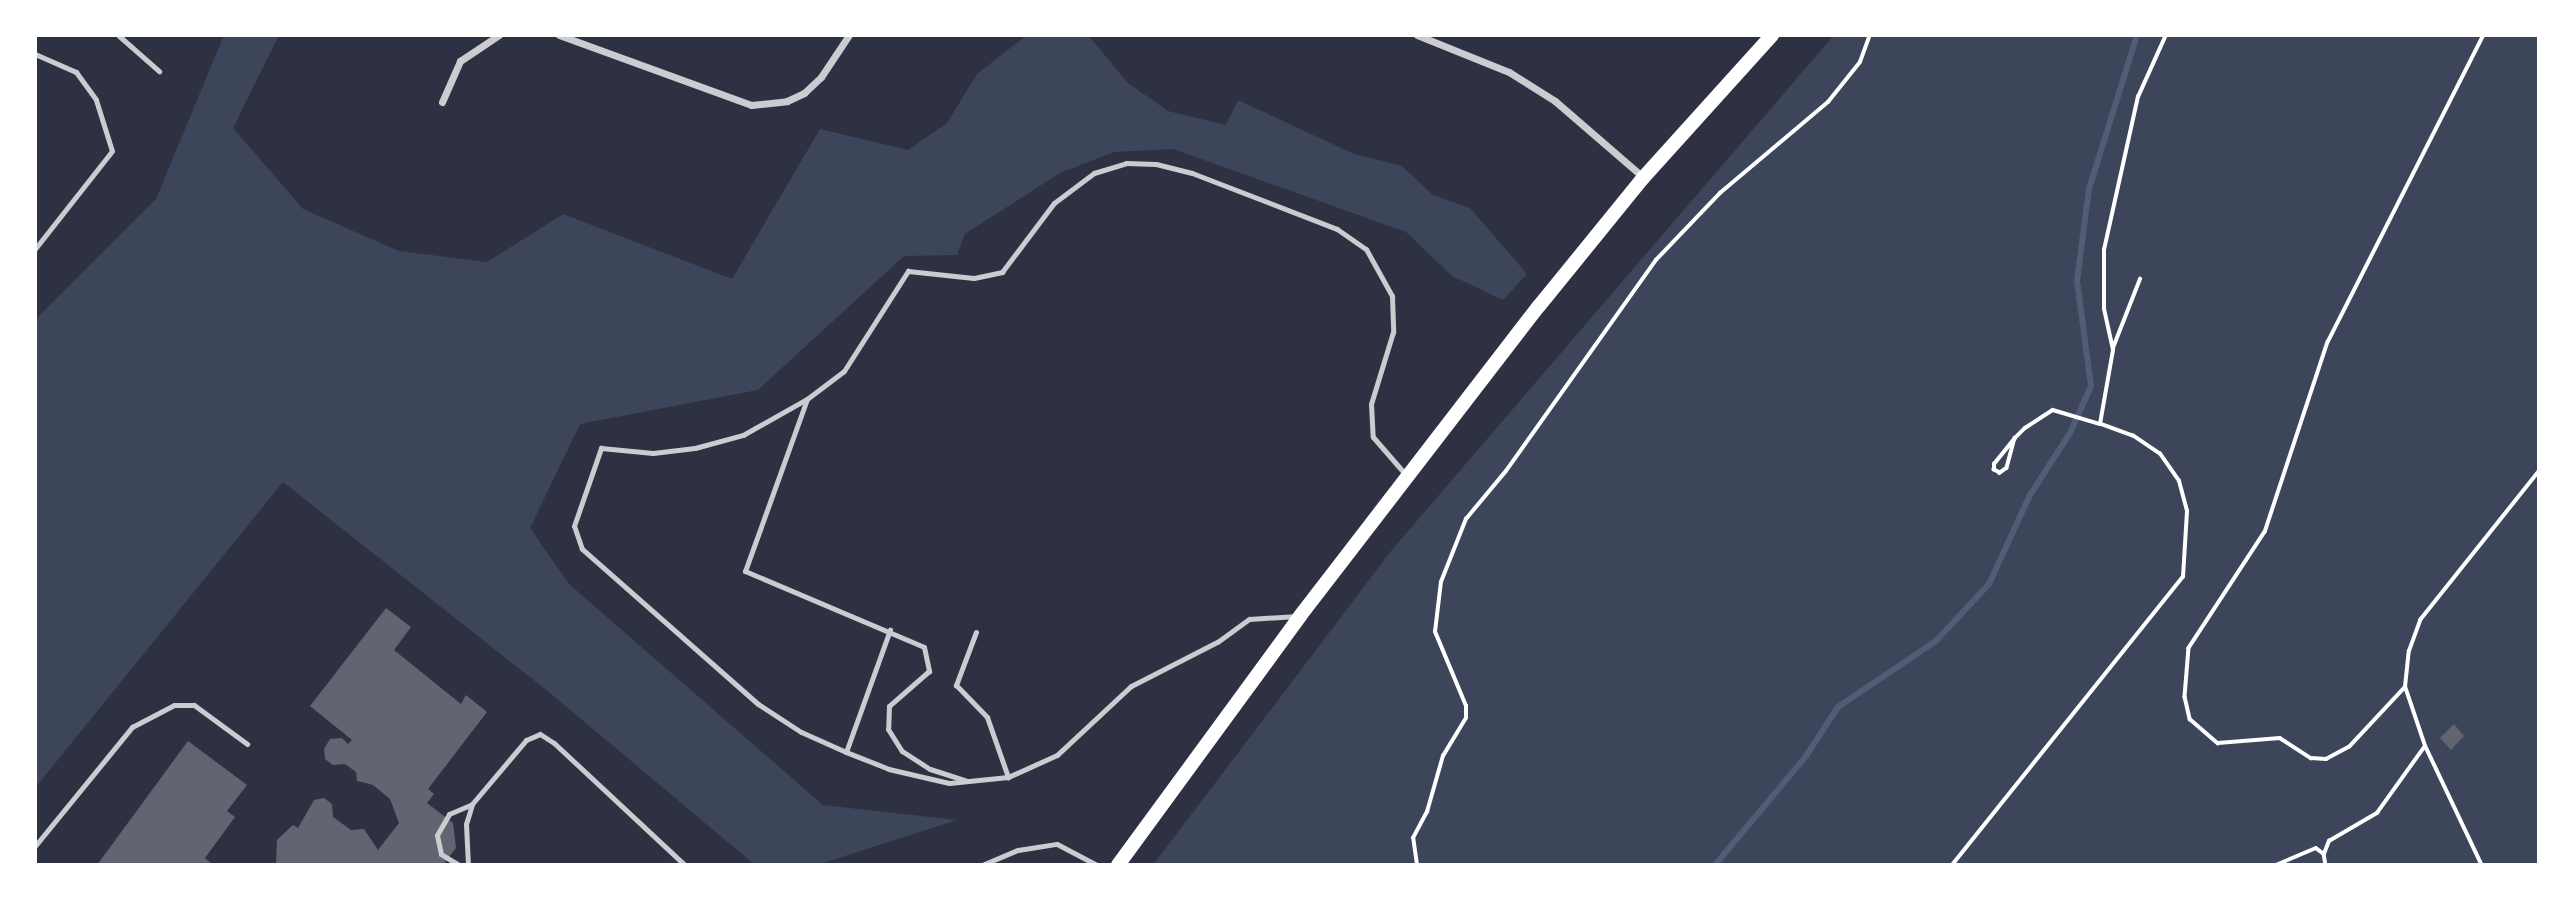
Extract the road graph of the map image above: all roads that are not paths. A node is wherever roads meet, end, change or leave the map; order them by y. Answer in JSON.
{"nodes":[{"id":1,"x":118,"y":35,"type":"edge"},
{"id":2,"x":499,"y":35,"type":"edge"},
{"id":3,"x":559,"y":35,"type":"edge"},
{"id":4,"x":849,"y":35,"type":"edge"},
{"id":5,"x":1417,"y":35,"type":"edge"},
{"id":6,"x":1772,"y":35,"type":"edge"},
{"id":7,"x":35,"y":54,"type":"edge"},
{"id":8,"x":159,"y":71,"type":"dead end"},
{"id":9,"x":442,"y":102,"type":"dead end"},
{"id":10,"x":1643,"y":178,"type":"junction"},
{"id":11,"x":35,"y":249,"type":"edge"},
{"id":12,"x":807,"y":399,"type":"junction"},
{"id":13,"x":1409,"y":477,"type":"junction"},
{"id":14,"x":1300,"y":616,"type":"junction"},
{"id":15,"x":890,"y":630,"type":"junction"},
{"id":16,"x":976,"y":632,"type":"dead end"},
{"id":17,"x":247,"y":744,"type":"dead end"},
{"id":18,"x":846,"y":752,"type":"junction"},
{"id":19,"x":1007,"y":777,"type":"junction"},
{"id":20,"x":973,"y":784,"type":"junction"},
{"id":21,"x":472,"y":804,"type":"junction"},
{"id":22,"x":35,"y":846,"type":"edge"},
{"id":23,"x":458,"y":865,"type":"edge"},
{"id":24,"x":468,"y":865,"type":"edge"},
{"id":25,"x":685,"y":865,"type":"edge"},
{"id":26,"x":982,"y":865,"type":"edge"},
{"id":27,"x":1097,"y":865,"type":"edge"},
{"id":28,"x":1118,"y":865,"type":"edge"}],
"edges":[{"from":1,"to":8,"type":"lane"},
{"from":2,"to":9,"type":"street"},
{"from":3,"to":4,"type":"street"},
{"from":5,"to":10,"type":"street"},
{"from":6,"to":10,"type":"main road"},
{"from":7,"to":11,"type":"lane"},
{"from":10,"to":13,"type":"main road"},
{"from":12,"to":13,"type":"lane"},
{"from":12,"to":15,"type":"lane"},
{"from":12,"to":18,"type":"lane"},
{"from":13,"to":14,"type":"main road"},
{"from":14,"to":19,"type":"lane"},
{"from":14,"to":28,"type":"main road"},
{"from":15,"to":18,"type":"lane"},
{"from":15,"to":20,"type":"lane"},
{"from":16,"to":19,"type":"lane"},
{"from":17,"to":22,"type":"lane"},
{"from":18,"to":20,"type":"lane"},
{"from":19,"to":20,"type":"lane"},
{"from":21,"to":23,"type":"lane"},
{"from":21,"to":24,"type":"lane"},
{"from":21,"to":25,"type":"lane"},
{"from":26,"to":27,"type":"lane"}]}
